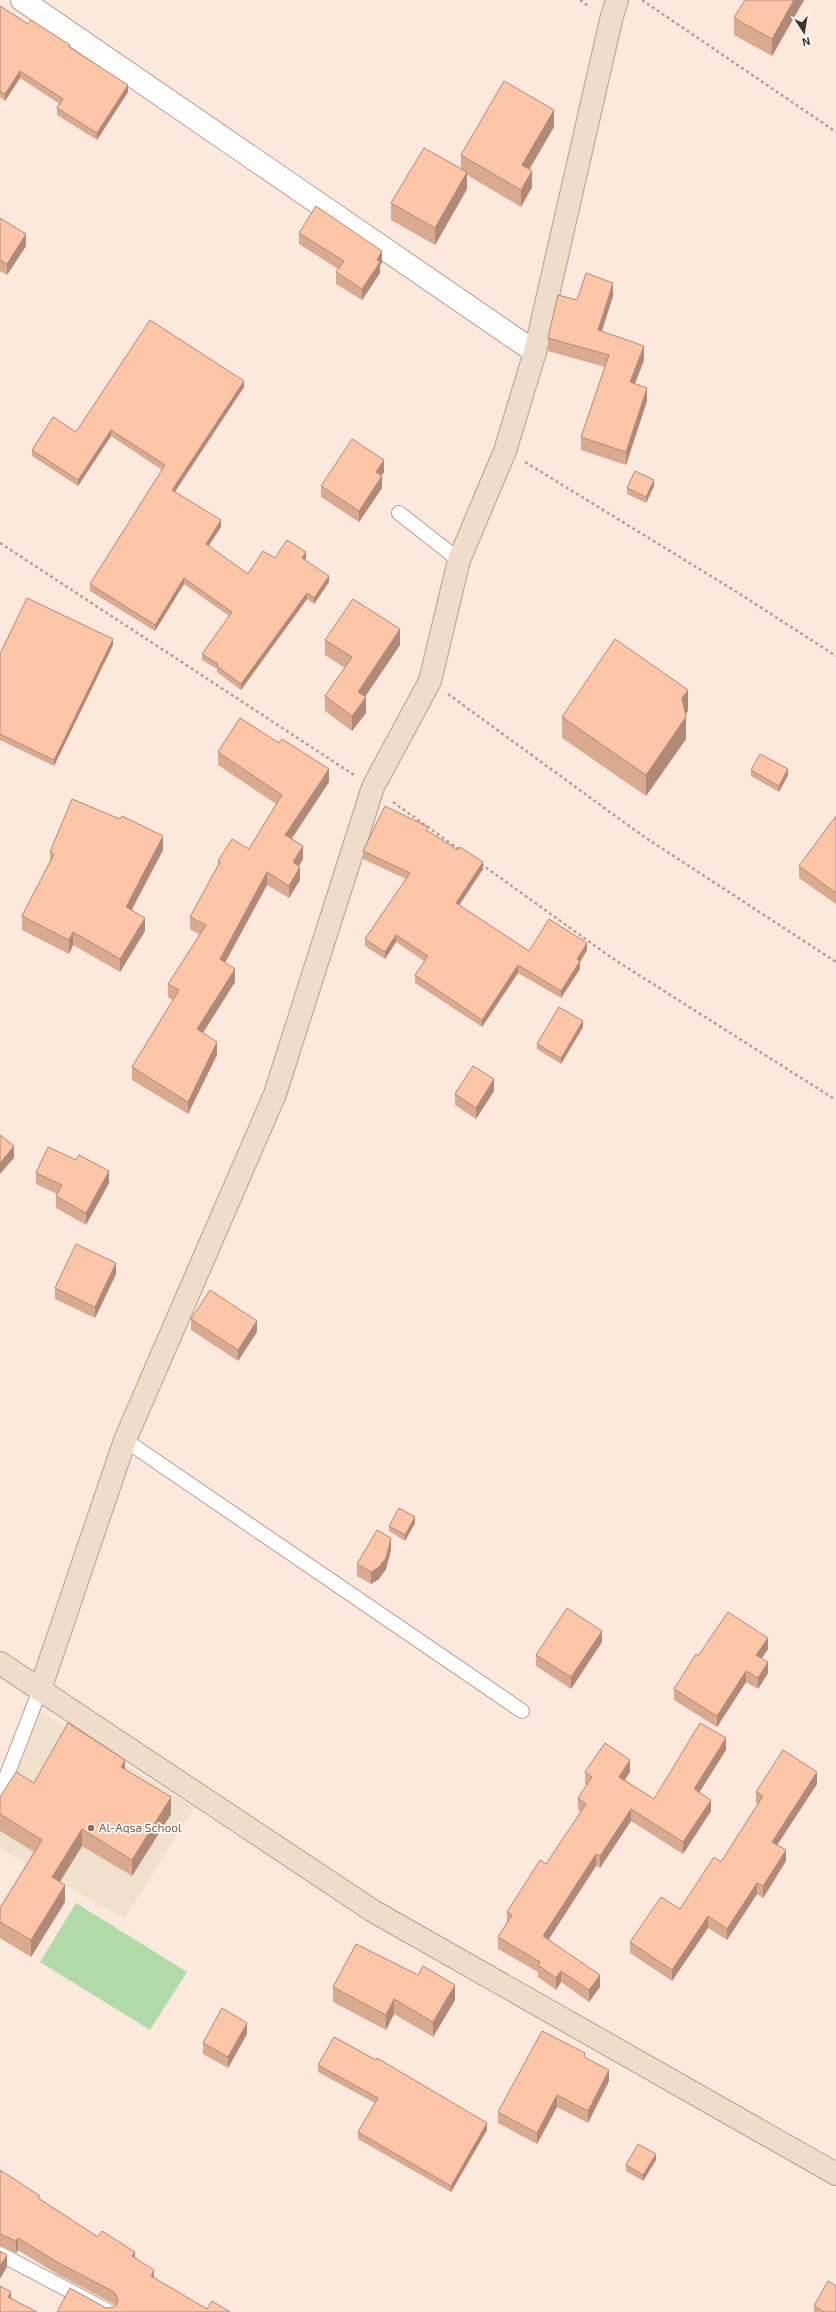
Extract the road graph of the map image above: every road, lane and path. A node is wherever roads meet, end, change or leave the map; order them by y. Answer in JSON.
{"nodes":[{"id":1,"x":22,"y":0,"type":"edge"},
{"id":2,"x":617,"y":0,"type":"edge"},
{"id":3,"x":642,"y":0,"type":"edge"},
{"id":4,"x":836,"y":132,"type":"edge"},
{"id":5,"x":535,"y":352,"type":"junction"},
{"id":6,"x":505,"y":451,"type":"junction"},
{"id":7,"x":399,"y":513,"type":"dead end"},
{"id":8,"x":0,"y":543,"type":"edge"},
{"id":9,"x":459,"y":560,"type":"junction"},
{"id":10,"x":836,"y":656,"type":"edge"},
{"id":11,"x":430,"y":681,"type":"junction"},
{"id":12,"x":373,"y":787,"type":"junction"},
{"id":13,"x":463,"y":852,"type":"edge"},
{"id":14,"x":476,"y":861,"type":"edge"},
{"id":15,"x":836,"y":962,"type":"edge"},
{"id":16,"x":836,"y":1100,"type":"edge"},
{"id":17,"x":125,"y":1440,"type":"junction"},
{"id":18,"x":0,"y":1663,"type":"edge"},
{"id":19,"x":40,"y":1690,"type":"junction"},
{"id":20,"x":522,"y":1710,"type":"dead end"},
{"id":21,"x":0,"y":1793,"type":"edge"},
{"id":22,"x":836,"y":2174,"type":"edge"},
{"id":23,"x":0,"y":2254,"type":"edge"},
{"id":24,"x":110,"y":2312,"type":"edge"}],
"edges":[{"from":1,"to":5,"type":"street"},
{"from":2,"to":5,"type":"street"},
{"from":3,"to":4,"type":"path"},
{"from":5,"to":6,"type":"street"},
{"from":6,"to":9,"type":"street"},
{"from":6,"to":10,"type":"path"},
{"from":7,"to":9,"type":"lane"},
{"from":8,"to":12,"type":"path"},
{"from":9,"to":11,"type":"street"},
{"from":11,"to":12,"type":"street"},
{"from":11,"to":15,"type":"path"},
{"from":12,"to":13,"type":"path"},
{"from":12,"to":17,"type":"street"},
{"from":14,"to":16,"type":"path"},
{"from":17,"to":19,"type":"street"},
{"from":17,"to":20,"type":"lane"},
{"from":18,"to":19,"type":"street"},
{"from":19,"to":21,"type":"lane"},
{"from":19,"to":22,"type":"street"},
{"from":23,"to":24,"type":"lane"}]}
